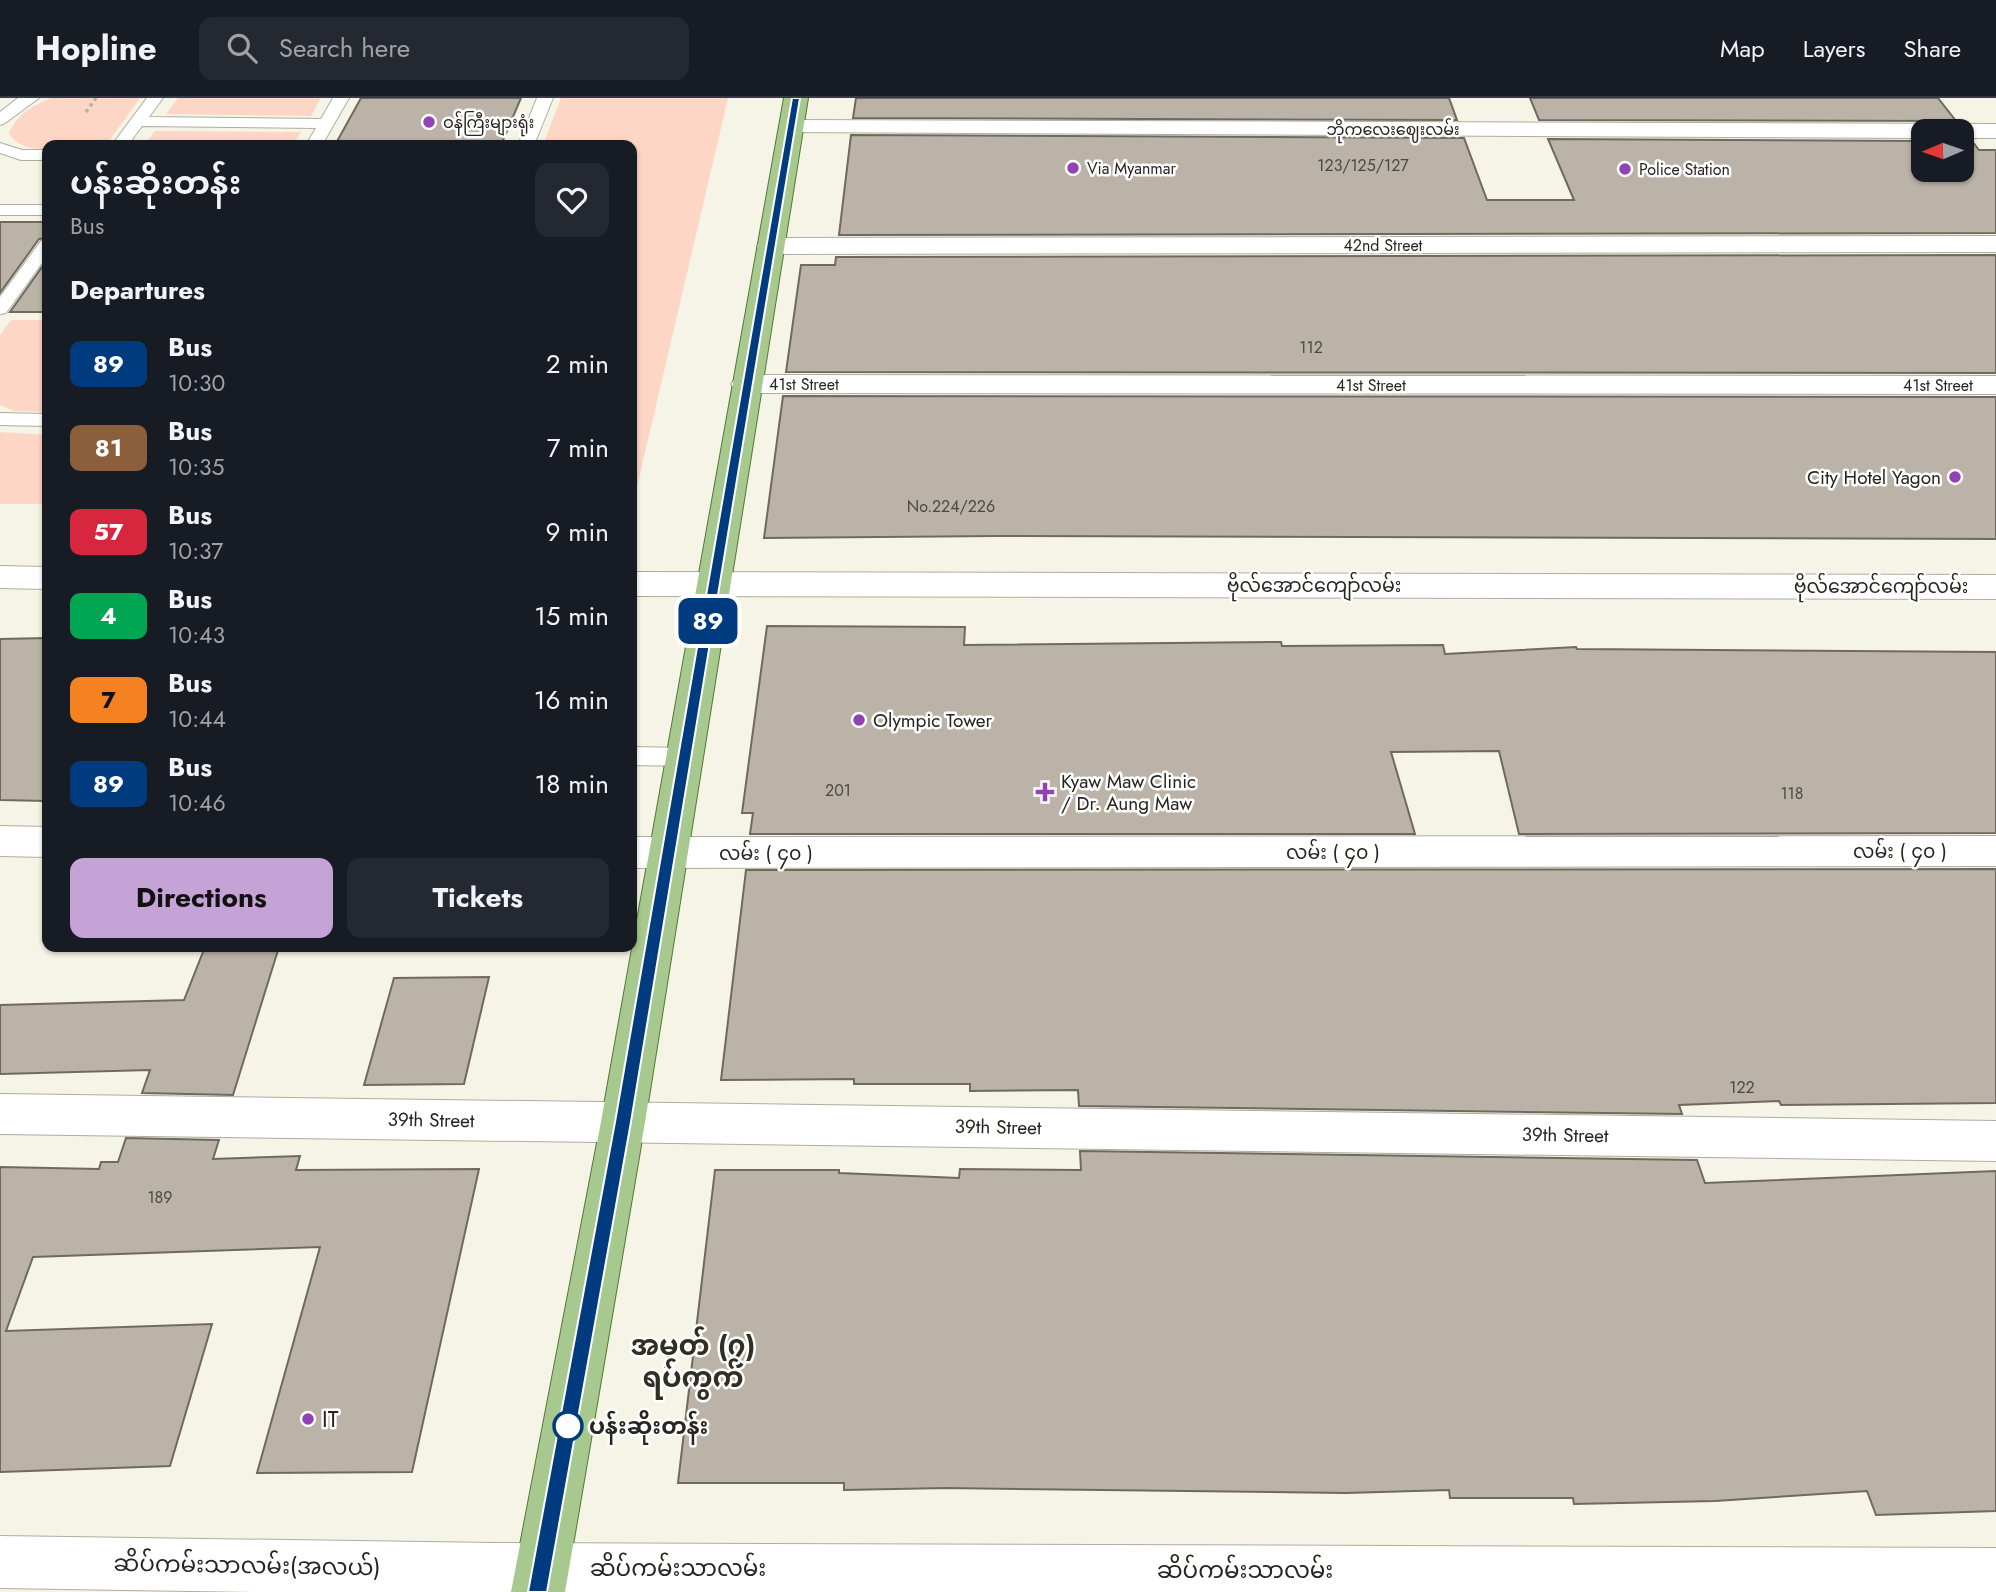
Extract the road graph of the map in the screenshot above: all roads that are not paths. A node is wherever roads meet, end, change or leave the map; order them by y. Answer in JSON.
{"nodes":[{"id":1,"x":31,"y":98,"type":"edge"},
{"id":2,"x":155,"y":98,"type":"edge"},
{"id":3,"x":341,"y":98,"type":"edge"},
{"id":4,"x":545,"y":98,"type":"edge"},
{"id":5,"x":796,"y":98,"type":"edge"},
{"id":6,"x":0,"y":120,"type":"edge"},
{"id":7,"x":137,"y":121,"type":"junction"},
{"id":8,"x":326,"y":124,"type":"junction"},
{"id":9,"x":791,"y":127,"type":"junction"},
{"id":10,"x":1996,"y":131,"type":"edge"},
{"id":11,"x":124,"y":140,"type":"edge"},
{"id":12,"x":317,"y":140,"type":"edge"},
{"id":13,"x":528,"y":140,"type":"edge"},
{"id":14,"x":0,"y":148,"type":"edge"},
{"id":15,"x":42,"y":155,"type":"edge"},
{"id":16,"x":0,"y":210,"type":"edge"},
{"id":17,"x":42,"y":210,"type":"edge"},
{"id":18,"x":1996,"y":244,"type":"edge"},
{"id":19,"x":770,"y":246,"type":"junction"},
{"id":20,"x":42,"y":252,"type":"edge"},
{"id":21,"x":0,"y":309,"type":"edge"},
{"id":22,"x":746,"y":384,"type":"junction"},
{"id":23,"x":1996,"y":385,"type":"edge"},
{"id":24,"x":0,"y":419,"type":"edge"},
{"id":25,"x":42,"y":420,"type":"edge"},
{"id":26,"x":0,"y":577,"type":"edge"},
{"id":27,"x":42,"y":578,"type":"edge"},
{"id":28,"x":715,"y":583,"type":"junction"},
{"id":29,"x":637,"y":584,"type":"edge"},
{"id":30,"x":1996,"y":587,"type":"edge"},
{"id":31,"x":637,"y":756,"type":"edge"},
{"id":32,"x":684,"y":757,"type":"junction"},
{"id":33,"x":0,"y":841,"type":"edge"},
{"id":34,"x":42,"y":842,"type":"edge"},
{"id":35,"x":1996,"y":851,"type":"edge"},
{"id":36,"x":645,"y":853,"type":"edge"},
{"id":37,"x":637,"y":951,"type":"edge"},
{"id":38,"x":637,"y":952,"type":"edge"},
{"id":39,"x":0,"y":1114,"type":"edge"},
{"id":40,"x":623,"y":1122,"type":"junction"},
{"id":41,"x":1996,"y":1141,"type":"edge"},
{"id":42,"x":0,"y":1562,"type":"edge"},
{"id":43,"x":1996,"y":1574,"type":"edge"},
{"id":44,"x":525,"y":1576,"type":"edge"}],
"edges":[{"from":1,"to":6,"type":"lane"},
{"from":2,"to":7,"type":"lane"},
{"from":3,"to":8,"type":"lane"},
{"from":4,"to":13,"type":"lane"},
{"from":5,"to":9,"type":"main road"},
{"from":7,"to":8,"type":"lane"},
{"from":7,"to":11,"type":"lane"},
{"from":8,"to":12,"type":"lane"},
{"from":9,"to":10,"type":"street","name":"ဘိုကလေးဈေးလမ်း"},
{"from":9,"to":19,"type":"main road"},
{"from":14,"to":15,"type":"lane"},
{"from":16,"to":17,"type":"lane"},
{"from":18,"to":19,"type":"street","name":"42nd Street"},
{"from":19,"to":22,"type":"main road"},
{"from":20,"to":21,"type":"lane"},
{"from":22,"to":23,"type":"street","name":"41st Street"},
{"from":22,"to":28,"type":"main road"},
{"from":24,"to":25,"type":"lane"},
{"from":26,"to":27,"type":"street"},
{"from":28,"to":29,"type":"street","name":"ဗိုလ်အောင်ကျော်လမ်း"},
{"from":28,"to":30,"type":"street","name":"ဗိုလ်အောင်ကျော်လမ်း"},
{"from":28,"to":32,"type":"main road"},
{"from":31,"to":32,"type":"lane"},
{"from":32,"to":36,"type":"main road"},
{"from":33,"to":34,"type":"street"},
{"from":35,"to":36,"type":"street","name":"လမ်း ( ၄၀ )"},
{"from":36,"to":37,"type":"main road"},
{"from":38,"to":40,"type":"main road"},
{"from":39,"to":40,"type":"street","name":"39th Street"},
{"from":40,"to":41,"type":"street","name":"39th Street"},
{"from":40,"to":44,"type":"main road"},
{"from":42,"to":44,"type":"street","name":"ဆိပ်ကမ်းသာလမ်း(အလယ်)"},
{"from":43,"to":44,"type":"street","name":"ဆိပ်ကမ်းသာလမ်း"}]}
